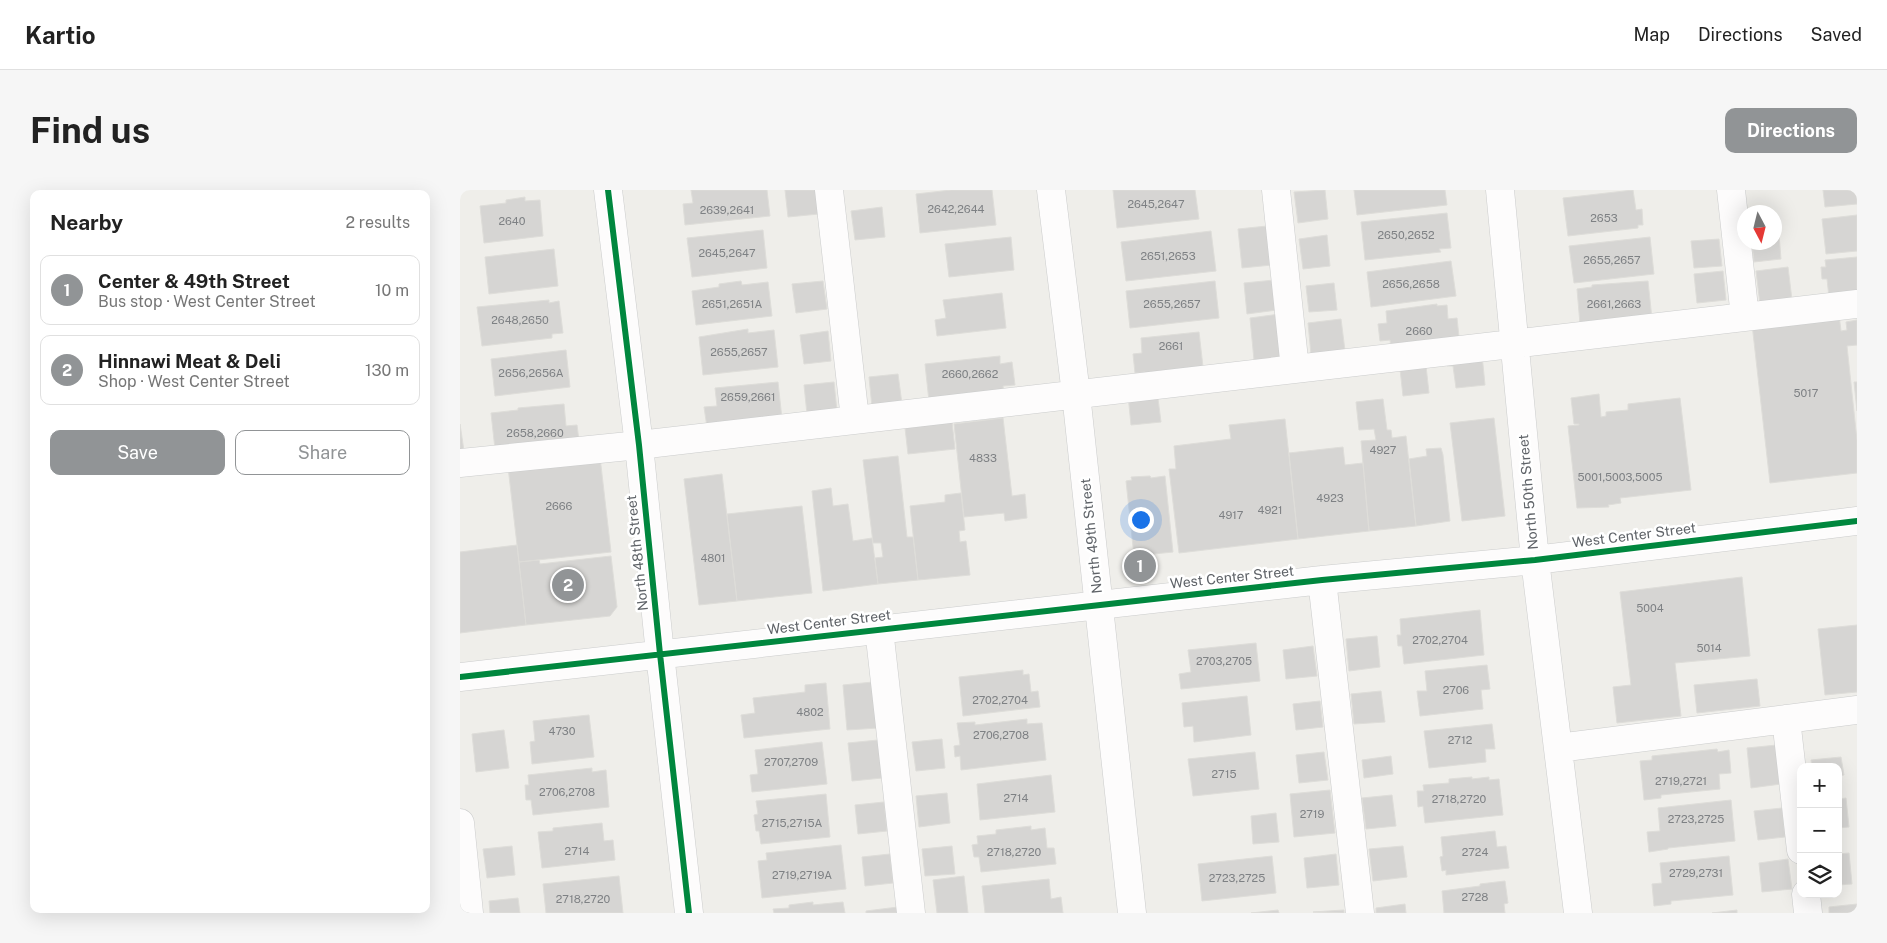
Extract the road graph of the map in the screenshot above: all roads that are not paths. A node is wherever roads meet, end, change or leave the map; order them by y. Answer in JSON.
{"nodes":[{"id":1,"x":608,"y":190,"type":"edge"},
{"id":2,"x":829,"y":190,"type":"edge"},
{"id":3,"x":1051,"y":190,"type":"edge"},
{"id":4,"x":1276,"y":190,"type":"edge"},
{"id":5,"x":1500,"y":190,"type":"edge"},
{"id":6,"x":1731,"y":190,"type":"edge"},
{"id":7,"x":1857,"y":304,"type":"edge"},
{"id":8,"x":1745,"y":316,"type":"junction"},
{"id":9,"x":1514,"y":343,"type":"junction"},
{"id":10,"x":1295,"y":369,"type":"junction"},
{"id":11,"x":1076,"y":394,"type":"junction"},
{"id":12,"x":855,"y":420,"type":"junction"},
{"id":13,"x":639,"y":445,"type":"junction"},
{"id":14,"x":460,"y":463,"type":"edge"},
{"id":15,"x":1857,"y":521,"type":"edge"},
{"id":16,"x":1535,"y":560,"type":"junction"},
{"id":17,"x":1322,"y":580,"type":"junction"},
{"id":18,"x":1098,"y":604,"type":"junction"},
{"id":19,"x":879,"y":629,"type":"junction"},
{"id":20,"x":660,"y":654,"type":"junction"},
{"id":21,"x":460,"y":677,"type":"edge"},
{"id":22,"x":1857,"y":710,"type":"edge"},
{"id":23,"x":1786,"y":719,"type":"junction"},
{"id":24,"x":1558,"y":748,"type":"junction"},
{"id":25,"x":1797,"y":815,"type":"edge"},
{"id":26,"x":460,"y":823,"type":"edge"},
{"id":27,"x":1806,"y":898,"type":"edge"},
{"id":28,"x":469,"y":913,"type":"edge"},
{"id":29,"x":689,"y":913,"type":"edge"},
{"id":30,"x":911,"y":913,"type":"edge"},
{"id":31,"x":1132,"y":913,"type":"edge"},
{"id":32,"x":1360,"y":913,"type":"edge"},
{"id":33,"x":1578,"y":913,"type":"edge"},
{"id":34,"x":1808,"y":913,"type":"edge"}],
"edges":[{"from":1,"to":13,"type":"street","name":"North 48th Street"},
{"from":2,"to":12,"type":"street"},
{"from":3,"to":11,"type":"street","name":"North 49th Street"},
{"from":4,"to":10,"type":"street"},
{"from":5,"to":9,"type":"street","name":"North 50th Street"},
{"from":6,"to":8,"type":"street"},
{"from":7,"to":8,"type":"street"},
{"from":8,"to":9,"type":"street"},
{"from":9,"to":10,"type":"street"},
{"from":9,"to":16,"type":"street","name":"North 50th Street"},
{"from":10,"to":11,"type":"street"},
{"from":11,"to":12,"type":"street"},
{"from":11,"to":18,"type":"street","name":"North 49th Street"},
{"from":12,"to":13,"type":"street"},
{"from":13,"to":14,"type":"street"},
{"from":13,"to":20,"type":"street","name":"North 48th Street"},
{"from":15,"to":16,"type":"street","name":"West Center Street"},
{"from":16,"to":17,"type":"street","name":"West Center Street"},
{"from":16,"to":24,"type":"street","name":"North 50th Street"},
{"from":17,"to":18,"type":"street","name":"West Center Street"},
{"from":17,"to":32,"type":"street"},
{"from":18,"to":19,"type":"street","name":"West Center Street"},
{"from":18,"to":31,"type":"street","name":"North 49th Street"},
{"from":19,"to":20,"type":"street","name":"West Center Street"},
{"from":19,"to":30,"type":"street"},
{"from":20,"to":21,"type":"street","name":"West Center Street"},
{"from":20,"to":29,"type":"street","name":"North 48th Street"},
{"from":22,"to":23,"type":"street"},
{"from":23,"to":24,"type":"street"},
{"from":23,"to":25,"type":"street"},
{"from":24,"to":33,"type":"street","name":"North 50th Street"},
{"from":26,"to":28,"type":"street"},
{"from":27,"to":34,"type":"street"}]}
